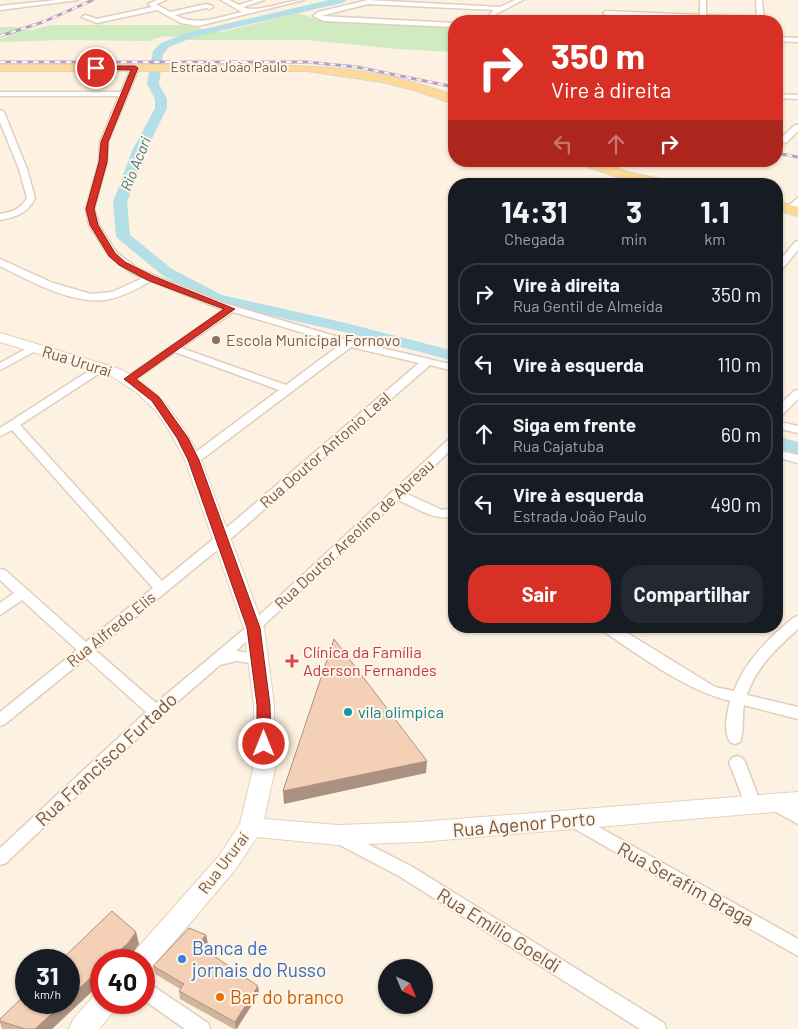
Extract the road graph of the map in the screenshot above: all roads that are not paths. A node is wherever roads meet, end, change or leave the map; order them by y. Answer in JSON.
{"nodes":[{"id":1,"x":12,"y":0,"type":"edge"},
{"id":2,"x":75,"y":0,"type":"edge"},
{"id":3,"x":163,"y":0,"type":"edge"},
{"id":4,"x":198,"y":0,"type":"edge"},
{"id":5,"x":224,"y":0,"type":"edge"},
{"id":6,"x":233,"y":0,"type":"edge"},
{"id":7,"x":260,"y":0,"type":"edge"},
{"id":8,"x":301,"y":0,"type":"edge"},
{"id":9,"x":376,"y":0,"type":"edge"},
{"id":10,"x":520,"y":0,"type":"edge"},
{"id":11,"x":703,"y":0,"type":"edge"},
{"id":12,"x":759,"y":0,"type":"edge"},
{"id":13,"x":369,"y":2,"type":"junction"},
{"id":14,"x":242,"y":5,"type":"junction"},
{"id":15,"x":210,"y":6,"type":"junction"},
{"id":16,"x":0,"y":7,"type":"edge"},
{"id":17,"x":158,"y":8,"type":"junction"},
{"id":18,"x":191,"y":9,"type":"junction"},
{"id":19,"x":502,"y":9,"type":"junction"},
{"id":20,"x":252,"y":12,"type":"junction"},
{"id":21,"x":606,"y":13,"type":"dead end"},
{"id":22,"x":492,"y":15,"type":"edge"},
{"id":23,"x":654,"y":15,"type":"edge"},
{"id":24,"x":703,"y":15,"type":"edge"},
{"id":25,"x":760,"y":15,"type":"edge"},
{"id":26,"x":168,"y":16,"type":"junction"},
{"id":27,"x":85,"y":17,"type":"dead end"},
{"id":28,"x":231,"y":17,"type":"junction"},
{"id":29,"x":214,"y":21,"type":"junction"},
{"id":30,"x":131,"y":22,"type":"dead end"},
{"id":31,"x":448,"y":25,"type":"edge"},
{"id":32,"x":783,"y":39,"type":"edge"},
{"id":33,"x":798,"y":40,"type":"edge"},
{"id":34,"x":0,"y":68,"type":"edge"},
{"id":35,"x":138,"y":68,"type":"junction"},
{"id":36,"x":0,"y":94,"type":"edge"},
{"id":37,"x":125,"y":94,"type":"junction"},
{"id":38,"x":783,"y":96,"type":"edge"},
{"id":39,"x":798,"y":97,"type":"edge"},
{"id":40,"x":448,"y":98,"type":"edge"},
{"id":41,"x":0,"y":112,"type":"edge"},
{"id":42,"x":798,"y":127,"type":"edge"},
{"id":43,"x":3,"y":131,"type":"edge"},
{"id":44,"x":783,"y":137,"type":"edge"},
{"id":45,"x":602,"y":167,"type":"edge"},
{"id":46,"x":637,"y":178,"type":"edge"},
{"id":47,"x":0,"y":217,"type":"edge"},
{"id":48,"x":798,"y":244,"type":"edge"},
{"id":49,"x":0,"y":262,"type":"edge"},
{"id":50,"x":783,"y":262,"type":"edge"},
{"id":51,"x":150,"y":278,"type":"junction"},
{"id":52,"x":231,"y":309,"type":"junction"},
{"id":53,"x":0,"y":337,"type":"edge"},
{"id":54,"x":349,"y":343,"type":"junction"},
{"id":55,"x":33,"y":348,"type":"junction"},
{"id":56,"x":175,"y":349,"type":"junction"},
{"id":57,"x":427,"y":362,"type":"junction"},
{"id":58,"x":0,"y":367,"type":"edge"},
{"id":59,"x":102,"y":367,"type":"junction"},
{"id":60,"x":448,"y":367,"type":"edge"},
{"id":61,"x":129,"y":379,"type":"junction"},
{"id":62,"x":288,"y":390,"type":"junction"},
{"id":63,"x":798,"y":393,"type":"edge"},
{"id":64,"x":783,"y":408,"type":"edge"},
{"id":65,"x":13,"y":425,"type":"junction"},
{"id":66,"x":783,"y":426,"type":"edge"},
{"id":67,"x":798,"y":430,"type":"edge"},
{"id":68,"x":0,"y":433,"type":"edge"},
{"id":69,"x":448,"y":446,"type":"edge"},
{"id":70,"x":783,"y":454,"type":"edge"},
{"id":71,"x":798,"y":459,"type":"edge"},
{"id":72,"x":193,"y":460,"type":"junction"},
{"id":73,"x":396,"y":494,"type":"junction"},
{"id":74,"x":448,"y":514,"type":"edge"},
{"id":75,"x":222,"y":539,"type":"junction"},
{"id":76,"x":0,"y":573,"type":"edge"},
{"id":77,"x":161,"y":588,"type":"junction"},
{"id":78,"x":23,"y":593,"type":"junction"},
{"id":79,"x":0,"y":610,"type":"edge"},
{"id":80,"x":798,"y":621,"type":"edge"},
{"id":81,"x":254,"y":628,"type":"junction"},
{"id":82,"x":616,"y":633,"type":"edge"},
{"id":83,"x":86,"y":649,"type":"junction"},
{"id":84,"x":258,"y":659,"type":"junction"},
{"id":85,"x":214,"y":661,"type":"junction"},
{"id":86,"x":739,"y":699,"type":"junction"},
{"id":87,"x":156,"y":712,"type":"junction"},
{"id":88,"x":798,"y":713,"type":"edge"},
{"id":89,"x":0,"y":720,"type":"edge"},
{"id":90,"x":735,"y":738,"type":"dead end"},
{"id":91,"x":737,"y":762,"type":"dead end"},
{"id":92,"x":798,"y":801,"type":"edge"},
{"id":93,"x":763,"y":803,"type":"junction"},
{"id":94,"x":798,"y":817,"type":"edge"},
{"id":95,"x":574,"y":820,"type":"junction"},
{"id":96,"x":250,"y":827,"type":"junction"},
{"id":97,"x":338,"y":836,"type":"junction"},
{"id":98,"x":0,"y":858,"type":"edge"},
{"id":99,"x":798,"y":948,"type":"edge"},
{"id":100,"x":153,"y":949,"type":"edge"},
{"id":101,"x":155,"y":998,"type":"edge"},
{"id":102,"x":95,"y":1014,"type":"edge"},
{"id":103,"x":82,"y":1029,"type":"edge"},
{"id":104,"x":201,"y":1029,"type":"edge"},
{"id":105,"x":657,"y":1029,"type":"edge"}],
"edges":[{"from":1,"to":16,"type":"street"},
{"from":2,"to":16,"type":"street"},
{"from":3,"to":17,"type":"street"},
{"from":4,"to":15,"type":"street"},
{"from":4,"to":17,"type":"street"},
{"from":5,"to":20,"type":"street"},
{"from":6,"to":14,"type":"street"},
{"from":7,"to":14,"type":"street"},
{"from":8,"to":20,"type":"street"},
{"from":9,"to":13,"type":"street"},
{"from":10,"to":19,"type":"street"},
{"from":11,"to":24,"type":"street"},
{"from":12,"to":25,"type":"street"},
{"from":13,"to":19,"type":"street"},
{"from":13,"to":31,"type":"street"},
{"from":14,"to":20,"type":"street"},
{"from":15,"to":18,"type":"street"},
{"from":15,"to":28,"type":"street"},
{"from":17,"to":26,"type":"street"},
{"from":17,"to":27,"type":"street"},
{"from":18,"to":26,"type":"street"},
{"from":18,"to":29,"type":"street"},
{"from":19,"to":22,"type":"street"},
{"from":20,"to":28,"type":"street"},
{"from":21,"to":23,"type":"street"},
{"from":26,"to":29,"type":"street"},
{"from":26,"to":30,"type":"street"},
{"from":28,"to":29,"type":"street"},
{"from":32,"to":33,"type":"street"},
{"from":34,"to":35,"type":"main road","name":"Estrada João Paulo"},
{"from":35,"to":37,"type":"street"},
{"from":35,"to":40,"type":"main road","name":"Estrada João Paulo"},
{"from":36,"to":37,"type":"street"},
{"from":37,"to":51,"type":"street"},
{"from":38,"to":39,"type":"street"},
{"from":41,"to":43,"type":"street"},
{"from":42,"to":44,"type":"street"},
{"from":43,"to":47,"type":"street"},
{"from":45,"to":46,"type":"main road"},
{"from":48,"to":50,"type":"street"},
{"from":49,"to":51,"type":"street"},
{"from":51,"to":52,"type":"street"},
{"from":52,"to":54,"type":"street"},
{"from":52,"to":56,"type":"street"},
{"from":53,"to":55,"type":"street","name":"Rua Ururaí"},
{"from":54,"to":57,"type":"street"},
{"from":54,"to":62,"type":"street"},
{"from":55,"to":58,"type":"street"},
{"from":55,"to":59,"type":"street","name":"Rua Ururaí"},
{"from":56,"to":61,"type":"street"},
{"from":56,"to":62,"type":"street"},
{"from":57,"to":60,"type":"street"},
{"from":57,"to":75,"type":"street","name":"Rua Doutor Antonio Leal"},
{"from":59,"to":61,"type":"street","name":"Rua Ururaí"},
{"from":59,"to":65,"type":"street"},
{"from":61,"to":72,"type":"street","name":"Rua Ururaí"},
{"from":62,"to":72,"type":"street"},
{"from":63,"to":64,"type":"street"},
{"from":65,"to":68,"type":"street"},
{"from":65,"to":77,"type":"street"},
{"from":66,"to":67,"type":"street"},
{"from":69,"to":73,"type":"street","name":"Rua Doutor Areolino de Abreau"},
{"from":70,"to":71,"type":"street"},
{"from":72,"to":75,"type":"street","name":"Rua Ururaí"},
{"from":73,"to":74,"type":"street"},
{"from":73,"to":81,"type":"street","name":"Rua Doutor Areolino de Abreau"},
{"from":75,"to":77,"type":"street","name":"Rua Alfredo Elis"},
{"from":75,"to":81,"type":"street","name":"Rua Ururaí"},
{"from":76,"to":78,"type":"street"},
{"from":77,"to":83,"type":"street","name":"Rua Alfredo Elis"},
{"from":78,"to":79,"type":"street"},
{"from":78,"to":83,"type":"street"},
{"from":80,"to":86,"type":"street"},
{"from":81,"to":84,"type":"street","name":"Rua Ururaí"},
{"from":81,"to":85,"type":"street","name":"Rua Francisco Furtado"},
{"from":82,"to":86,"type":"street"},
{"from":83,"to":87,"type":"street"},
{"from":83,"to":89,"type":"street","name":"Rua Alfredo Elis"},
{"from":84,"to":85,"type":"street"},
{"from":84,"to":96,"type":"street","name":"Rua Ururaí"},
{"from":85,"to":87,"type":"street","name":"Rua Francisco Furtado"},
{"from":86,"to":88,"type":"street"},
{"from":86,"to":90,"type":"street"},
{"from":87,"to":98,"type":"street","name":"Rua Francisco Furtado"},
{"from":91,"to":93,"type":"street"},
{"from":92,"to":93,"type":"street","name":"Rua Agenor Porto"},
{"from":93,"to":94,"type":"street"},
{"from":93,"to":95,"type":"street","name":"Rua Agenor Porto"},
{"from":95,"to":97,"type":"street","name":"Rua Agenor Porto"},
{"from":95,"to":99,"type":"street","name":"Rua Serafim Braga"},
{"from":96,"to":97,"type":"street","name":"Rua Agenor Porto"},
{"from":96,"to":100,"type":"street","name":"Rua Ururaí"},
{"from":97,"to":105,"type":"street","name":"Rua Emílio Goeldi"},
{"from":101,"to":104,"type":"street"},
{"from":102,"to":103,"type":"street"}]}
